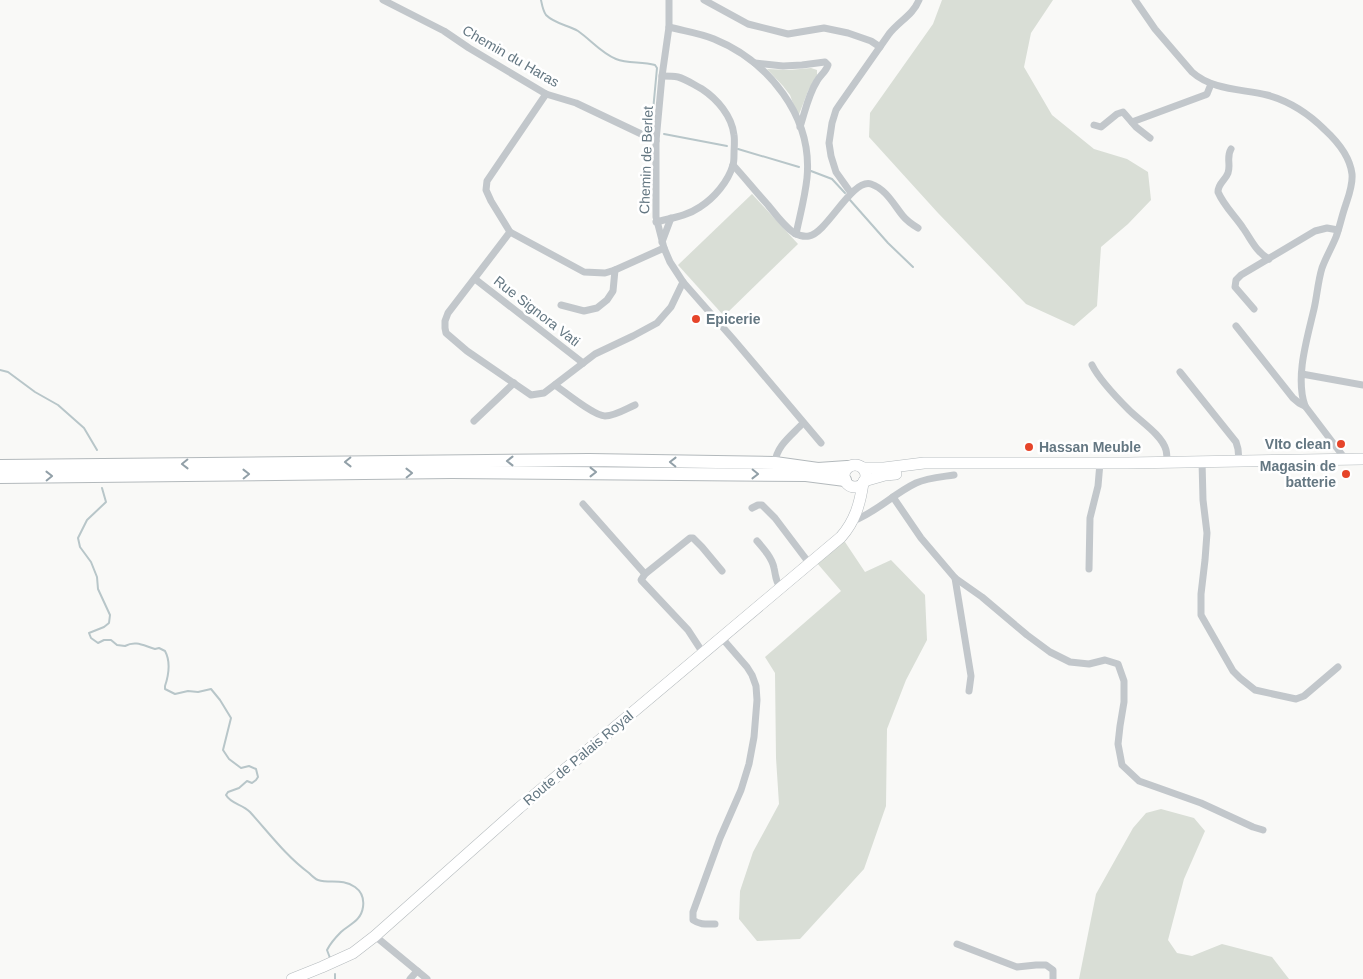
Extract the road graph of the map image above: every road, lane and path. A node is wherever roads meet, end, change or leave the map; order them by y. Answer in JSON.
{"nodes":[{"id":1,"x":383,"y":0,"type":"edge"},
{"id":2,"x":669,"y":0,"type":"edge"},
{"id":3,"x":704,"y":0,"type":"edge"},
{"id":4,"x":919,"y":0,"type":"edge"},
{"id":5,"x":1135,"y":0,"type":"edge"},
{"id":6,"x":669,"y":28,"type":"junction"},
{"id":7,"x":880,"y":47,"type":"junction"},
{"id":8,"x":755,"y":63,"type":"junction"},
{"id":9,"x":662,"y":76,"type":"junction"},
{"id":10,"x":1211,"y":84,"type":"junction"},
{"id":11,"x":546,"y":94,"type":"junction"},
{"id":12,"x":1132,"y":122,"type":"junction"},
{"id":13,"x":1094,"y":125,"type":"dead end"},
{"id":14,"x":800,"y":127,"type":"junction"},
{"id":15,"x":1150,"y":138,"type":"dead end"},
{"id":16,"x":656,"y":141,"type":"junction"},
{"id":17,"x":1231,"y":149,"type":"dead end"},
{"id":18,"x":733,"y":165,"type":"junction"},
{"id":19,"x":851,"y":193,"type":"junction"},
{"id":20,"x":671,"y":218,"type":"junction"},
{"id":21,"x":656,"y":222,"type":"junction"},
{"id":22,"x":918,"y":228,"type":"dead end"},
{"id":23,"x":1338,"y":230,"type":"junction"},
{"id":24,"x":510,"y":232,"type":"junction"},
{"id":25,"x":796,"y":234,"type":"junction"},
{"id":26,"x":663,"y":245,"type":"junction"},
{"id":27,"x":1268,"y":259,"type":"junction"},
{"id":28,"x":615,"y":270,"type":"junction"},
{"id":29,"x":475,"y":279,"type":"junction"},
{"id":30,"x":683,"y":282,"type":"junction"},
{"id":31,"x":561,"y":304,"type":"dead end"},
{"id":32,"x":1254,"y":309,"type":"dead end"},
{"id":33,"x":1236,"y":326,"type":"dead end"},
{"id":34,"x":583,"y":364,"type":"junction"},
{"id":35,"x":1092,"y":365,"type":"dead end"},
{"id":36,"x":1180,"y":372,"type":"dead end"},
{"id":37,"x":1302,"y":374,"type":"junction"},
{"id":38,"x":514,"y":383,"type":"junction"},
{"id":39,"x":555,"y":385,"type":"junction"},
{"id":40,"x":1363,"y":385,"type":"edge"},
{"id":41,"x":635,"y":405,"type":"dead end"},
{"id":42,"x":1305,"y":406,"type":"junction"},
{"id":43,"x":474,"y":422,"type":"dead end"},
{"id":44,"x":803,"y":423,"type":"junction"},
{"id":45,"x":821,"y":443,"type":"dead end"},
{"id":46,"x":1346,"y":460,"type":"junction"},
{"id":47,"x":1363,"y":460,"type":"edge"},
{"id":48,"x":1239,"y":461,"type":"junction"},
{"id":49,"x":1167,"y":462,"type":"junction"},
{"id":50,"x":1202,"y":462,"type":"junction"},
{"id":51,"x":775,"y":463,"type":"junction"},
{"id":52,"x":1100,"y":463,"type":"junction"},
{"id":53,"x":0,"y":466,"type":"edge"},
{"id":54,"x":863,"y":468,"type":"junction"},
{"id":55,"x":954,"y":469,"type":"junction"},
{"id":56,"x":802,"y":475,"type":"junction"},
{"id":57,"x":0,"y":477,"type":"edge"},
{"id":58,"x":848,"y":478,"type":"junction"},
{"id":59,"x":864,"y":482,"type":"junction"},
{"id":60,"x":893,"y":497,"type":"junction"},
{"id":61,"x":583,"y":504,"type":"dead end"},
{"id":62,"x":752,"y":508,"type":"dead end"},
{"id":63,"x":853,"y":521,"type":"junction"},
{"id":64,"x":757,"y":541,"type":"dead end"},
{"id":65,"x":810,"y":563,"type":"junction"},
{"id":66,"x":1089,"y":569,"type":"dead end"},
{"id":67,"x":722,"y":571,"type":"dead end"},
{"id":68,"x":643,"y":577,"type":"junction"},
{"id":69,"x":955,"y":578,"type":"junction"},
{"id":70,"x":780,"y":587,"type":"junction"},
{"id":71,"x":721,"y":637,"type":"junction"},
{"id":72,"x":703,"y":652,"type":"junction"},
{"id":73,"x":1338,"y":667,"type":"dead end"},
{"id":74,"x":969,"y":691,"type":"dead end"},
{"id":75,"x":1263,"y":830,"type":"dead end"},
{"id":76,"x":715,"y":924,"type":"dead end"},
{"id":77,"x":375,"y":936,"type":"junction"},
{"id":78,"x":957,"y":944,"type":"dead end"},
{"id":79,"x":417,"y":972,"type":"junction"},
{"id":80,"x":292,"y":979,"type":"edge"},
{"id":81,"x":410,"y":979,"type":"edge"},
{"id":82,"x":427,"y":979,"type":"edge"},
{"id":83,"x":1053,"y":979,"type":"edge"}],
"edges":[{"from":1,"to":11,"type":"street","name":"Chemin du Haras"},
{"from":2,"to":6,"type":"street","name":"Chemin de Berlet"},
{"from":3,"to":7,"type":"street"},
{"from":4,"to":7,"type":"street"},
{"from":5,"to":10,"type":"street"},
{"from":6,"to":8,"type":"street"},
{"from":6,"to":9,"type":"street","name":"Chemin de Berlet"},
{"from":7,"to":19,"type":"street"},
{"from":8,"to":14,"type":"street"},
{"from":8,"to":14,"type":"street"},
{"from":9,"to":16,"type":"street","name":"Chemin de Berlet"},
{"from":9,"to":18,"type":"street"},
{"from":10,"to":12,"type":"street"},
{"from":10,"to":23,"type":"street"},
{"from":11,"to":16,"type":"street","name":"Chemin du Haras"},
{"from":11,"to":24,"type":"street"},
{"from":12,"to":13,"type":"street"},
{"from":12,"to":15,"type":"street"},
{"from":14,"to":25,"type":"street"},
{"from":16,"to":21,"type":"street","name":"Chemin de Berlet"},
{"from":17,"to":27,"type":"street"},
{"from":18,"to":20,"type":"street"},
{"from":18,"to":25,"type":"street"},
{"from":19,"to":22,"type":"street"},
{"from":19,"to":25,"type":"street"},
{"from":20,"to":21,"type":"street"},
{"from":20,"to":26,"type":"street"},
{"from":21,"to":26,"type":"street","name":"Chemin de Berlet"},
{"from":23,"to":27,"type":"street"},
{"from":23,"to":37,"type":"street"},
{"from":24,"to":28,"type":"street"},
{"from":24,"to":29,"type":"street"},
{"from":26,"to":28,"type":"street"},
{"from":26,"to":30,"type":"street","name":"Chemin de Berlet"},
{"from":27,"to":32,"type":"street"},
{"from":28,"to":31,"type":"street"},
{"from":29,"to":34,"type":"street","name":"Rue Signora Vati"},
{"from":29,"to":38,"type":"street"},
{"from":30,"to":34,"type":"street"},
{"from":30,"to":44,"type":"street","name":"Chemin de Berlet"},
{"from":33,"to":42,"type":"street"},
{"from":34,"to":39,"type":"street"},
{"from":35,"to":49,"type":"street"},
{"from":36,"to":48,"type":"street"},
{"from":37,"to":40,"type":"street"},
{"from":37,"to":42,"type":"street"},
{"from":38,"to":39,"type":"street"},
{"from":38,"to":43,"type":"street"},
{"from":39,"to":41,"type":"street"},
{"from":42,"to":46,"type":"street"},
{"from":44,"to":45,"type":"street","name":"Chemin de Berlet"},
{"from":44,"to":51,"type":"street"},
{"from":46,"to":47,"type":"main road"},
{"from":46,"to":48,"type":"main road"},
{"from":48,"to":50,"type":"main road"},
{"from":49,"to":50,"type":"main road"},
{"from":49,"to":52,"type":"main road"},
{"from":50,"to":73,"type":"street"},
{"from":51,"to":53,"type":"highway","one_way":true},
{"from":51,"to":56,"type":"highway"},
{"from":51,"to":58,"type":"highway"},
{"from":52,"to":55,"type":"main road"},
{"from":52,"to":66,"type":"street"},
{"from":54,"to":55,"type":"main road"},
{"from":54,"to":58,"type":"main road"},
{"from":54,"to":59,"type":"main road"},
{"from":55,"to":59,"type":"main road"},
{"from":55,"to":60,"type":"street"},
{"from":57,"to":56,"type":"highway","one_way":true},
{"from":56,"to":58,"type":"highway"},
{"from":58,"to":59,"type":"main road"},
{"from":58,"to":63,"type":"main road"},
{"from":59,"to":63,"type":"main road","name":"Route de Palais Royal"},
{"from":60,"to":63,"type":"street"},
{"from":60,"to":69,"type":"street"},
{"from":61,"to":68,"type":"street"},
{"from":62,"to":65,"type":"street"},
{"from":63,"to":65,"type":"main road","name":"Route de Palais Royal"},
{"from":64,"to":70,"type":"street"},
{"from":65,"to":70,"type":"main road","name":"Route de Palais Royal"},
{"from":67,"to":68,"type":"street"},
{"from":68,"to":72,"type":"street"},
{"from":69,"to":74,"type":"street"},
{"from":69,"to":75,"type":"street"},
{"from":70,"to":71,"type":"main road","name":"Route de Palais Royal"},
{"from":71,"to":72,"type":"main road","name":"Route de Palais Royal"},
{"from":71,"to":76,"type":"street"},
{"from":72,"to":77,"type":"main road","name":"Route de Palais Royal"},
{"from":77,"to":79,"type":"street"},
{"from":77,"to":80,"type":"main road","name":"Route de Palais Royal"},
{"from":78,"to":83,"type":"street"},
{"from":79,"to":81,"type":"street"},
{"from":79,"to":82,"type":"street"}]}
